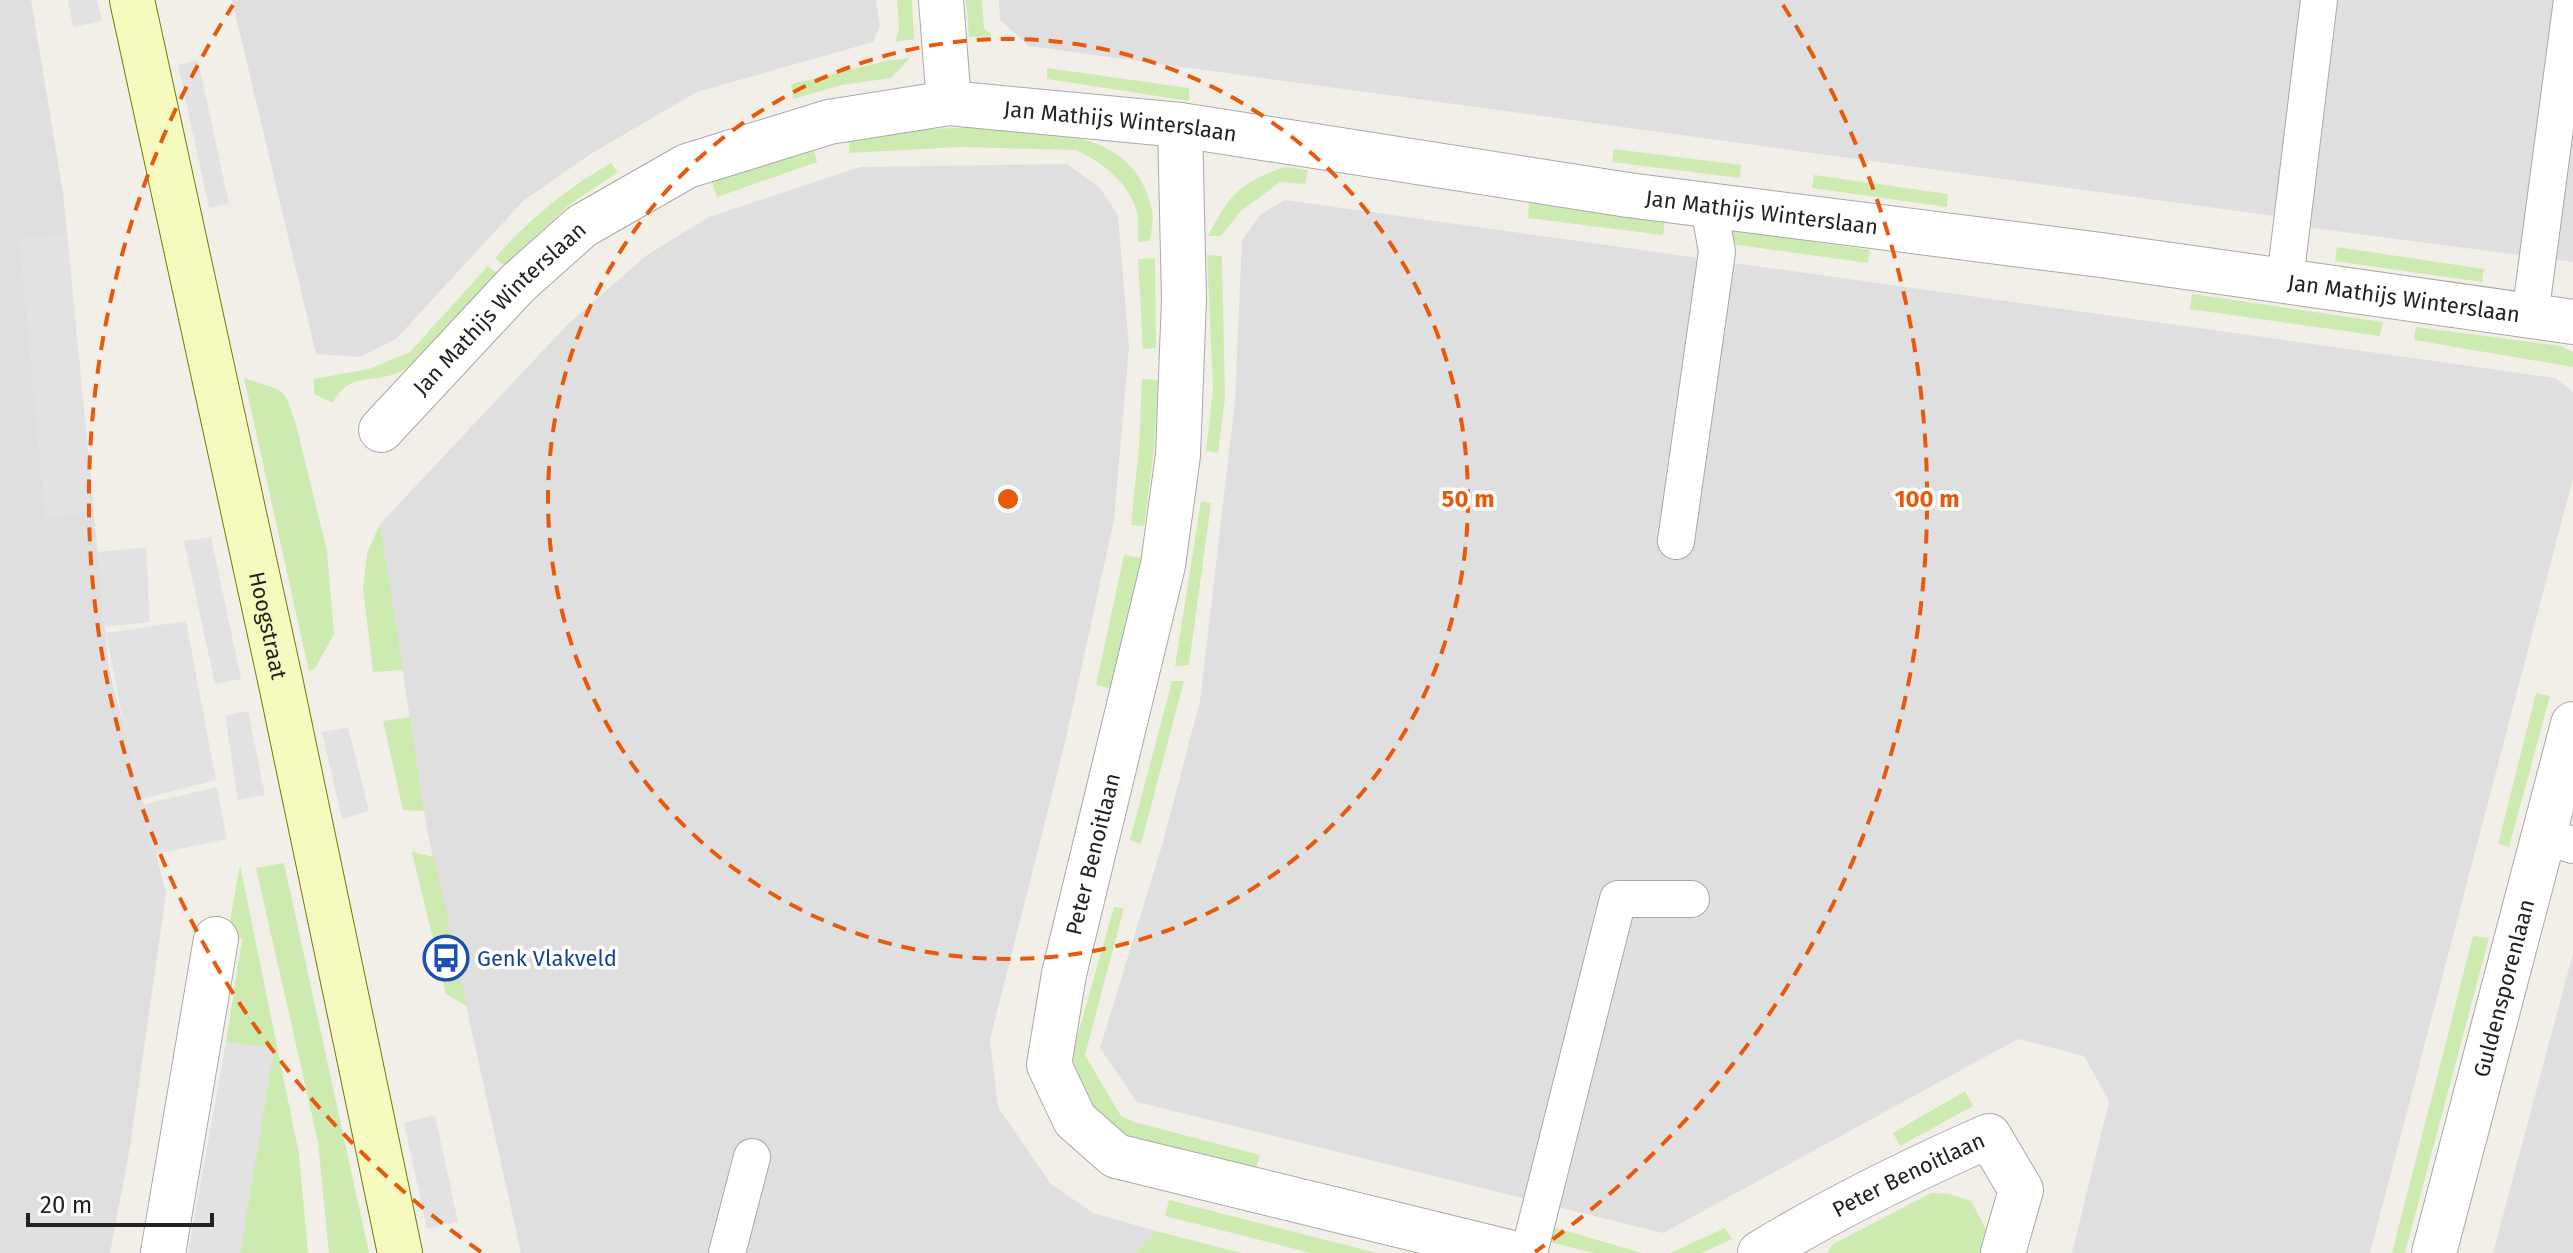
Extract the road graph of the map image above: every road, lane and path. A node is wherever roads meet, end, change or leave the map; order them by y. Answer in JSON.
{"nodes":[{"id":1,"x":132,"y":0,"type":"edge"},
{"id":2,"x":941,"y":0,"type":"edge"},
{"id":3,"x":2319,"y":0,"type":"edge"},
{"id":4,"x":2572,"y":0,"type":"edge"},
{"id":5,"x":949,"y":103,"type":"junction"},
{"id":6,"x":1180,"y":125,"type":"junction"},
{"id":7,"x":1709,"y":206,"type":"junction"},
{"id":8,"x":2285,"y":280,"type":"junction"},
{"id":9,"x":2530,"y":316,"type":"junction"},
{"id":10,"x":2573,"y":322,"type":"edge"},
{"id":11,"x":381,"y":430,"type":"dead end"},
{"id":12,"x":1676,"y":541,"type":"dead end"},
{"id":13,"x":2573,"y":724,"type":"edge"},
{"id":14,"x":2559,"y":841,"type":"edge"},
{"id":15,"x":1691,"y":899,"type":"dead end"},
{"id":16,"x":216,"y":939,"type":"dead end"},
{"id":17,"x":752,"y":1157,"type":"dead end"},
{"id":18,"x":163,"y":1253,"type":"edge"},
{"id":19,"x":400,"y":1253,"type":"edge"},
{"id":20,"x":727,"y":1253,"type":"edge"},
{"id":21,"x":1513,"y":1253,"type":"edge"},
{"id":22,"x":1529,"y":1253,"type":"edge"},
{"id":23,"x":1760,"y":1253,"type":"edge"},
{"id":24,"x":2003,"y":1253,"type":"edge"},
{"id":25,"x":2434,"y":1253,"type":"edge"}],
"edges":[{"from":1,"to":19,"type":"main road","name":"Hoogstraat"},
{"from":2,"to":5,"type":"street"},
{"from":3,"to":8,"type":"lane"},
{"from":4,"to":9,"type":"lane"},
{"from":5,"to":6,"type":"street","name":"Jan Mathijs Winterslaan"},
{"from":5,"to":11,"type":"street","name":"Jan Mathijs Winterslaan"},
{"from":6,"to":7,"type":"street","name":"Jan Mathijs Winterslaan"},
{"from":6,"to":21,"type":"street","name":"Peter Benoitlaan"},
{"from":7,"to":8,"type":"street","name":"Jan Mathijs Winterslaan"},
{"from":7,"to":12,"type":"lane"},
{"from":8,"to":9,"type":"street","name":"Jan Mathijs Winterslaan"},
{"from":9,"to":10,"type":"street","name":"Jan Mathijs Winterslaan"},
{"from":13,"to":14,"type":"street","name":"Guldensporenlaan"},
{"from":14,"to":25,"type":"street","name":"Guldensporenlaan"},
{"from":15,"to":22,"type":"lane"},
{"from":16,"to":18,"type":"street"},
{"from":17,"to":20,"type":"lane"},
{"from":23,"to":24,"type":"street","name":"Peter Benoitlaan"}]}
